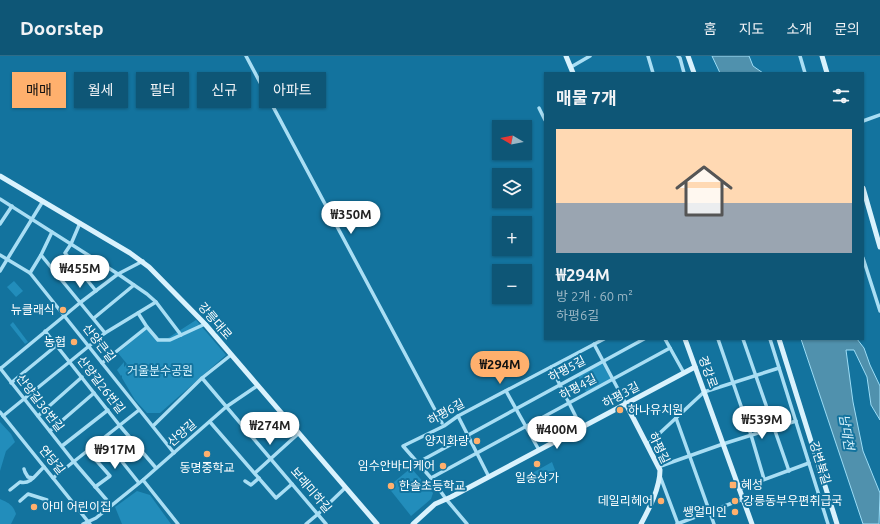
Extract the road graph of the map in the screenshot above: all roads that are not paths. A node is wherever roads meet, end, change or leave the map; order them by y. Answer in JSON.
{"nodes":[{"id":1,"x":246,"y":56,"type":"edge"},
{"id":2,"x":566,"y":56,"type":"edge"},
{"id":3,"x":590,"y":56,"type":"edge"},
{"id":4,"x":648,"y":56,"type":"edge"},
{"id":5,"x":678,"y":56,"type":"edge"},
{"id":6,"x":688,"y":56,"type":"edge"},
{"id":7,"x":800,"y":56,"type":"edge"},
{"id":8,"x":822,"y":56,"type":"edge"},
{"id":9,"x":571,"y":67,"type":"junction"},
{"id":10,"x":573,"y":72,"type":"edge"},
{"id":11,"x":653,"y":72,"type":"edge"},
{"id":12,"x":684,"y":72,"type":"edge"},
{"id":13,"x":694,"y":72,"type":"edge"},
{"id":14,"x":805,"y":72,"type":"edge"},
{"id":15,"x":827,"y":72,"type":"edge"},
{"id":16,"x":539,"y":108,"type":"dead end"},
{"id":17,"x":880,"y":115,"type":"edge"},
{"id":18,"x":544,"y":118,"type":"edge"},
{"id":19,"x":864,"y":121,"type":"edge"},
{"id":20,"x":0,"y":177,"type":"edge"},
{"id":21,"x":864,"y":191,"type":"edge"},
{"id":22,"x":0,"y":199,"type":"edge"},
{"id":23,"x":42,"y":201,"type":"junction"},
{"id":24,"x":12,"y":206,"type":"junction"},
{"id":25,"x":32,"y":219,"type":"junction"},
{"id":26,"x":80,"y":223,"type":"junction"},
{"id":27,"x":0,"y":224,"type":"edge"},
{"id":28,"x":52,"y":232,"type":"junction"},
{"id":29,"x":71,"y":244,"type":"junction"},
{"id":30,"x":880,"y":247,"type":"edge"},
{"id":31,"x":0,"y":255,"type":"edge"},
{"id":32,"x":41,"y":255,"type":"junction"},
{"id":33,"x":7,"y":259,"type":"junction"},
{"id":34,"x":143,"y":261,"type":"junction"},
{"id":35,"x":864,"y":261,"type":"edge"},
{"id":36,"x":0,"y":270,"type":"edge"},
{"id":37,"x":30,"y":273,"type":"junction"},
{"id":38,"x":118,"y":274,"type":"junction"},
{"id":39,"x":134,"y":285,"type":"junction"},
{"id":40,"x":96,"y":291,"type":"junction"},
{"id":41,"x":81,"y":302,"type":"junction"},
{"id":42,"x":156,"y":302,"type":"junction"},
{"id":43,"x":880,"y":312,"type":"edge"},
{"id":44,"x":138,"y":313,"type":"junction"},
{"id":45,"x":64,"y":316,"type":"junction"},
{"id":46,"x":94,"y":318,"type":"junction"},
{"id":47,"x":205,"y":324,"type":"junction"},
{"id":48,"x":147,"y":327,"type":"junction"},
{"id":49,"x":46,"y":332,"type":"junction"},
{"id":50,"x":105,"y":334,"type":"junction"},
{"id":51,"x":182,"y":335,"type":"junction"},
{"id":52,"x":602,"y":340,"type":"edge"},
{"id":53,"x":642,"y":340,"type":"edge"},
{"id":54,"x":666,"y":340,"type":"edge"},
{"id":55,"x":685,"y":340,"type":"edge"},
{"id":56,"x":718,"y":340,"type":"edge"},
{"id":57,"x":743,"y":340,"type":"edge"},
{"id":58,"x":770,"y":340,"type":"edge"},
{"id":59,"x":779,"y":340,"type":"edge"},
{"id":60,"x":594,"y":344,"type":"junction"},
{"id":61,"x":57,"y":345,"type":"junction"},
{"id":62,"x":88,"y":347,"type":"junction"},
{"id":63,"x":670,"y":348,"type":"junction"},
{"id":64,"x":231,"y":355,"type":"junction"},
{"id":65,"x":603,"y":361,"type":"junction"},
{"id":66,"x":70,"y":362,"type":"junction"},
{"id":67,"x":102,"y":363,"type":"junction"},
{"id":68,"x":551,"y":367,"type":"junction"},
{"id":69,"x":695,"y":367,"type":"junction"},
{"id":70,"x":779,"y":368,"type":"junction"},
{"id":71,"x":0,"y":369,"type":"edge"},
{"id":72,"x":684,"y":373,"type":"junction"},
{"id":73,"x":756,"y":375,"type":"junction"},
{"id":74,"x":82,"y":377,"type":"junction"},
{"id":75,"x":202,"y":378,"type":"junction"},
{"id":76,"x":612,"y":380,"type":"junction"},
{"id":77,"x":12,"y":383,"type":"junction"},
{"id":78,"x":733,"y":383,"type":"junction"},
{"id":79,"x":559,"y":385,"type":"junction"},
{"id":80,"x":257,"y":386,"type":"junction"},
{"id":81,"x":506,"y":391,"type":"junction"},
{"id":82,"x":704,"y":392,"type":"junction"},
{"id":83,"x":94,"y":393,"type":"junction"},
{"id":84,"x":24,"y":399,"type":"junction"},
{"id":85,"x":568,"y":404,"type":"junction"},
{"id":86,"x":626,"y":404,"type":"junction"},
{"id":87,"x":226,"y":407,"type":"junction"},
{"id":88,"x":516,"y":408,"type":"junction"},
{"id":89,"x":108,"y":410,"type":"junction"},
{"id":90,"x":139,"y":410,"type":"junction"},
{"id":91,"x":1,"y":414,"type":"edge"},
{"id":92,"x":38,"y":416,"type":"junction"},
{"id":93,"x":458,"y":416,"type":"junction"},
{"id":94,"x":676,"y":418,"type":"junction"},
{"id":95,"x":796,"y":421,"type":"junction"},
{"id":96,"x":210,"y":422,"type":"junction"},
{"id":97,"x":442,"y":423,"type":"dead end"},
{"id":98,"x":120,"y":426,"type":"junction"},
{"id":99,"x":153,"y":426,"type":"junction"},
{"id":100,"x":526,"y":426,"type":"junction"},
{"id":101,"x":581,"y":427,"type":"junction"},
{"id":102,"x":775,"y":428,"type":"junction"},
{"id":103,"x":50,"y":432,"type":"junction"},
{"id":104,"x":299,"y":433,"type":"junction"},
{"id":105,"x":468,"y":434,"type":"junction"},
{"id":106,"x":751,"y":435,"type":"junction"},
{"id":107,"x":104,"y":439,"type":"junction"},
{"id":108,"x":723,"y":444,"type":"junction"},
{"id":109,"x":646,"y":445,"type":"junction"},
{"id":110,"x":62,"y":446,"type":"junction"},
{"id":111,"x":539,"y":450,"type":"junction"},
{"id":112,"x":88,"y":451,"type":"junction"},
{"id":113,"x":174,"y":453,"type":"junction"},
{"id":114,"x":477,"y":453,"type":"junction"},
{"id":115,"x":689,"y":456,"type":"junction"},
{"id":116,"x":271,"y":460,"type":"junction"},
{"id":117,"x":74,"y":462,"type":"junction"},
{"id":118,"x":417,"y":463,"type":"junction"},
{"id":119,"x":809,"y":463,"type":"junction"},
{"id":120,"x":44,"y":467,"type":"junction"},
{"id":121,"x":658,"y":467,"type":"junction"},
{"id":122,"x":156,"y":468,"type":"junction"},
{"id":123,"x":24,"y":469,"type":"dead end"},
{"id":124,"x":789,"y":470,"type":"junction"},
{"id":125,"x":255,"y":473,"type":"junction"},
{"id":126,"x":660,"y":476,"type":"junction"},
{"id":127,"x":489,"y":477,"type":"junction"},
{"id":128,"x":33,"y":478,"type":"junction"},
{"id":129,"x":53,"y":478,"type":"junction"},
{"id":130,"x":259,"y":478,"type":"junction"},
{"id":131,"x":431,"y":478,"type":"junction"},
{"id":132,"x":764,"y":479,"type":"junction"},
{"id":133,"x":143,"y":480,"type":"junction"},
{"id":134,"x":246,"y":481,"type":"dead end"},
{"id":135,"x":139,"y":483,"type":"junction"},
{"id":136,"x":292,"y":484,"type":"junction"},
{"id":137,"x":96,"y":487,"type":"junction"},
{"id":138,"x":345,"y":488,"type":"junction"},
{"id":139,"x":739,"y":489,"type":"junction"},
{"id":140,"x":10,"y":490,"type":"dead end"},
{"id":141,"x":446,"y":499,"type":"junction"},
{"id":142,"x":47,"y":500,"type":"dead end"},
{"id":143,"x":743,"y":500,"type":"junction"},
{"id":144,"x":20,"y":501,"type":"dead end"},
{"id":145,"x":111,"y":505,"type":"junction"},
{"id":146,"x":709,"y":512,"type":"junction"},
{"id":147,"x":318,"y":514,"type":"junction"},
{"id":148,"x":89,"y":522,"type":"edge"},
{"id":149,"x":641,"y":523,"type":"edge"},
{"id":150,"x":83,"y":524,"type":"edge"},
{"id":151,"x":178,"y":524,"type":"edge"},
{"id":152,"x":306,"y":524,"type":"edge"},
{"id":153,"x":326,"y":524,"type":"edge"},
{"id":154,"x":377,"y":524,"type":"edge"},
{"id":155,"x":413,"y":524,"type":"edge"},
{"id":156,"x":467,"y":524,"type":"edge"},
{"id":157,"x":678,"y":524,"type":"edge"},
{"id":158,"x":714,"y":524,"type":"edge"},
{"id":159,"x":752,"y":524,"type":"edge"},
{"id":160,"x":828,"y":524,"type":"edge"},
{"id":161,"x":838,"y":524,"type":"edge"}],
"edges":[{"from":1,"to":97,"type":"street"},
{"from":2,"to":9,"type":"street"},
{"from":3,"to":9,"type":"street"},
{"from":4,"to":11,"type":"street"},
{"from":5,"to":12,"type":"street"},
{"from":6,"to":13,"type":"street"},
{"from":7,"to":14,"type":"street"},
{"from":8,"to":15,"type":"street"},
{"from":9,"to":10,"type":"street"},
{"from":16,"to":18,"type":"street"},
{"from":17,"to":19,"type":"street"},
{"from":20,"to":23,"type":"street","name":"강릉대로"},
{"from":21,"to":30,"type":"street"},
{"from":22,"to":24,"type":"street"},
{"from":23,"to":25,"type":"street"},
{"from":23,"to":26,"type":"street","name":"강릉대로"},
{"from":24,"to":25,"type":"street"},
{"from":24,"to":27,"type":"street"},
{"from":25,"to":28,"type":"street"},
{"from":25,"to":33,"type":"street"},
{"from":26,"to":29,"type":"street"},
{"from":26,"to":34,"type":"street","name":"강릉대로"},
{"from":28,"to":29,"type":"street"},
{"from":28,"to":32,"type":"street"},
{"from":29,"to":38,"type":"street"},
{"from":29,"to":40,"type":"street"},
{"from":31,"to":33,"type":"street","name":"산양큰길"},
{"from":32,"to":37,"type":"street"},
{"from":32,"to":41,"type":"street"},
{"from":33,"to":36,"type":"street"},
{"from":33,"to":37,"type":"street","name":"산양큰길"},
{"from":34,"to":38,"type":"street"},
{"from":34,"to":47,"type":"street","name":"강릉대로"},
{"from":35,"to":43,"type":"street"},
{"from":37,"to":45,"type":"street","name":"산양큰길"},
{"from":38,"to":39,"type":"street"},
{"from":38,"to":40,"type":"street"},
{"from":39,"to":42,"type":"street"},
{"from":39,"to":46,"type":"street"},
{"from":40,"to":41,"type":"street"},
{"from":41,"to":45,"type":"street"},
{"from":41,"to":46,"type":"street"},
{"from":42,"to":44,"type":"street"},
{"from":42,"to":51,"type":"street"},
{"from":44,"to":48,"type":"street"},
{"from":44,"to":50,"type":"street"},
{"from":45,"to":49,"type":"street"},
{"from":45,"to":62,"type":"street","name":"산양큰길"},
{"from":46,"to":50,"type":"street"},
{"from":47,"to":51,"type":"street"},
{"from":47,"to":64,"type":"street","name":"강릉대로"},
{"from":48,"to":51,"type":"street"},
{"from":48,"to":67,"type":"street"},
{"from":49,"to":61,"type":"street","name":"산양길26번길"},
{"from":49,"to":71,"type":"street"},
{"from":50,"to":62,"type":"street"},
{"from":52,"to":60,"type":"street","name":"하평6길"},
{"from":53,"to":65,"type":"street","name":"하평5길"},
{"from":54,"to":63,"type":"street"},
{"from":55,"to":69,"type":"street","name":"경강로"},
{"from":56,"to":78,"type":"street"},
{"from":57,"to":73,"type":"street"},
{"from":58,"to":70,"type":"street","name":"강변북길"},
{"from":59,"to":161,"type":"street"},
{"from":60,"to":65,"type":"street"},
{"from":60,"to":68,"type":"street","name":"하평6길"},
{"from":61,"to":66,"type":"street","name":"산양길26번길"},
{"from":61,"to":77,"type":"street"},
{"from":62,"to":66,"type":"street"},
{"from":62,"to":67,"type":"street","name":"산양큰길"},
{"from":63,"to":72,"type":"street"},
{"from":63,"to":76,"type":"street","name":"하평4길"},
{"from":64,"to":75,"type":"street"},
{"from":64,"to":80,"type":"street","name":"강릉대로"},
{"from":65,"to":76,"type":"street"},
{"from":65,"to":79,"type":"street","name":"하평5길"},
{"from":66,"to":74,"type":"street","name":"산양길26번길"},
{"from":66,"to":84,"type":"street"},
{"from":67,"to":90,"type":"street","name":"산양큰길"},
{"from":68,"to":79,"type":"street"},
{"from":68,"to":81,"type":"street","name":"하평6길"},
{"from":69,"to":72,"type":"street","name":"하평3길"},
{"from":69,"to":82,"type":"street","name":"경강로"},
{"from":70,"to":73,"type":"street"},
{"from":70,"to":95,"type":"street","name":"강변북길"},
{"from":71,"to":77,"type":"street","name":"산양길36번길"},
{"from":72,"to":86,"type":"street","name":"하평3길"},
{"from":73,"to":78,"type":"street"},
{"from":73,"to":102,"type":"street"},
{"from":74,"to":83,"type":"street","name":"산양길26번길"},
{"from":74,"to":92,"type":"street"},
{"from":75,"to":87,"type":"street","name":"보래미하길"},
{"from":75,"to":99,"type":"street"},
{"from":76,"to":85,"type":"street","name":"하평4길"},
{"from":76,"to":86,"type":"street"},
{"from":77,"to":84,"type":"street","name":"산양길36번길"},
{"from":78,"to":82,"type":"street"},
{"from":78,"to":106,"type":"street"},
{"from":79,"to":85,"type":"street"},
{"from":79,"to":88,"type":"street","name":"하평5길"},
{"from":80,"to":87,"type":"street","name":"산양길"},
{"from":80,"to":104,"type":"street","name":"강릉대로"},
{"from":81,"to":88,"type":"street"},
{"from":81,"to":93,"type":"street","name":"하평6길"},
{"from":82,"to":94,"type":"street"},
{"from":82,"to":108,"type":"street","name":"경강로"},
{"from":83,"to":89,"type":"street","name":"산양길26번길"},
{"from":83,"to":103,"type":"street"},
{"from":84,"to":91,"type":"street"},
{"from":84,"to":92,"type":"street","name":"산양길36번길"},
{"from":85,"to":100,"type":"street","name":"하평4길"},
{"from":85,"to":101,"type":"street"},
{"from":86,"to":101,"type":"street","name":"하평3길"},
{"from":86,"to":109,"type":"street","name":"하평길"},
{"from":87,"to":96,"type":"street","name":"산양길"},
{"from":87,"to":116,"type":"street","name":"보래미하길"},
{"from":88,"to":100,"type":"street"},
{"from":88,"to":105,"type":"street","name":"하평5길"},
{"from":89,"to":98,"type":"street","name":"산양길26번길"},
{"from":89,"to":110,"type":"street"},
{"from":90,"to":98,"type":"street"},
{"from":90,"to":99,"type":"street","name":"산양큰길"},
{"from":91,"to":120,"type":"street","name":"연당길"},
{"from":92,"to":103,"type":"street","name":"산양길36번길"},
{"from":93,"to":105,"type":"street"},
{"from":93,"to":118,"type":"street","name":"하평6길"},
{"from":94,"to":109,"type":"street"},
{"from":94,"to":115,"type":"street"},
{"from":95,"to":102,"type":"street"},
{"from":95,"to":119,"type":"street","name":"강변북길"},
{"from":96,"to":113,"type":"street","name":"산양길"},
{"from":96,"to":125,"type":"street"},
{"from":98,"to":107,"type":"street"},
{"from":98,"to":122,"type":"street","name":"산양길26번길"},
{"from":99,"to":113,"type":"street","name":"산양큰길"},
{"from":100,"to":111,"type":"street"},
{"from":100,"to":114,"type":"street","name":"하평4길"},
{"from":101,"to":111,"type":"street","name":"하평3길"},
{"from":102,"to":106,"type":"street"},
{"from":102,"to":124,"type":"street"},
{"from":103,"to":110,"type":"street","name":"산양길36번길"},
{"from":104,"to":116,"type":"street"},
{"from":104,"to":138,"type":"street","name":"강릉대로"},
{"from":105,"to":114,"type":"street"},
{"from":105,"to":118,"type":"street","name":"하평5길"},
{"from":106,"to":108,"type":"street"},
{"from":106,"to":132,"type":"street"},
{"from":107,"to":112,"type":"street"},
{"from":107,"to":135,"type":"street"},
{"from":108,"to":115,"type":"street"},
{"from":108,"to":139,"type":"street","name":"경강로"},
{"from":109,"to":121,"type":"street","name":"하평길"},
{"from":110,"to":117,"type":"street","name":"산양길36번길"},
{"from":111,"to":127,"type":"street","name":"하평3길"},
{"from":112,"to":117,"type":"street"},
{"from":112,"to":137,"type":"street"},
{"from":113,"to":122,"type":"street","name":"산양길"},
{"from":114,"to":127,"type":"street"},
{"from":114,"to":131,"type":"street","name":"하평4길"},
{"from":115,"to":121,"type":"street"},
{"from":115,"to":146,"type":"street"},
{"from":116,"to":125,"type":"street"},
{"from":116,"to":136,"type":"street","name":"보래미하길"},
{"from":117,"to":129,"type":"street"},
{"from":117,"to":137,"type":"street","name":"산양길36번길"},
{"from":118,"to":131,"type":"street"},
{"from":119,"to":124,"type":"street"},
{"from":119,"to":160,"type":"street","name":"강변북길"},
{"from":120,"to":128,"type":"street"},
{"from":120,"to":129,"type":"street","name":"연당길"},
{"from":121,"to":126,"type":"street","name":"하평길"},
{"from":122,"to":133,"type":"street","name":"산양길"},
{"from":123,"to":128,"type":"street"},
{"from":124,"to":132,"type":"street"},
{"from":125,"to":130,"type":"street"},
{"from":126,"to":149,"type":"street","name":"하평길"},
{"from":126,"to":157,"type":"street"},
{"from":127,"to":141,"type":"street","name":"하평3길"},
{"from":128,"to":140,"type":"street"},
{"from":129,"to":148,"type":"street","name":"연당길"},
{"from":130,"to":134,"type":"street"},
{"from":130,"to":136,"type":"street"},
{"from":131,"to":141,"type":"street"},
{"from":132,"to":139,"type":"street"},
{"from":133,"to":135,"type":"street","name":"산양길"},
{"from":133,"to":151,"type":"street"},
{"from":135,"to":145,"type":"street","name":"산양길"},
{"from":136,"to":147,"type":"street","name":"보래미하길"},
{"from":137,"to":145,"type":"street","name":"산양길36번길"},
{"from":138,"to":147,"type":"street"},
{"from":138,"to":154,"type":"street","name":"강릉대로"},
{"from":139,"to":143,"type":"street","name":"경강로"},
{"from":141,"to":155,"type":"street","name":"하평3길"},
{"from":141,"to":156,"type":"street"},
{"from":142,"to":144,"type":"street"},
{"from":143,"to":146,"type":"street"},
{"from":143,"to":159,"type":"street","name":"경강로"},
{"from":145,"to":148,"type":"street","name":"산양길"},
{"from":146,"to":157,"type":"street"},
{"from":146,"to":158,"type":"street"},
{"from":147,"to":152,"type":"street"},
{"from":147,"to":153,"type":"street","name":"보래미하길"},
{"from":148,"to":150,"type":"street","name":"산양길"}]}
